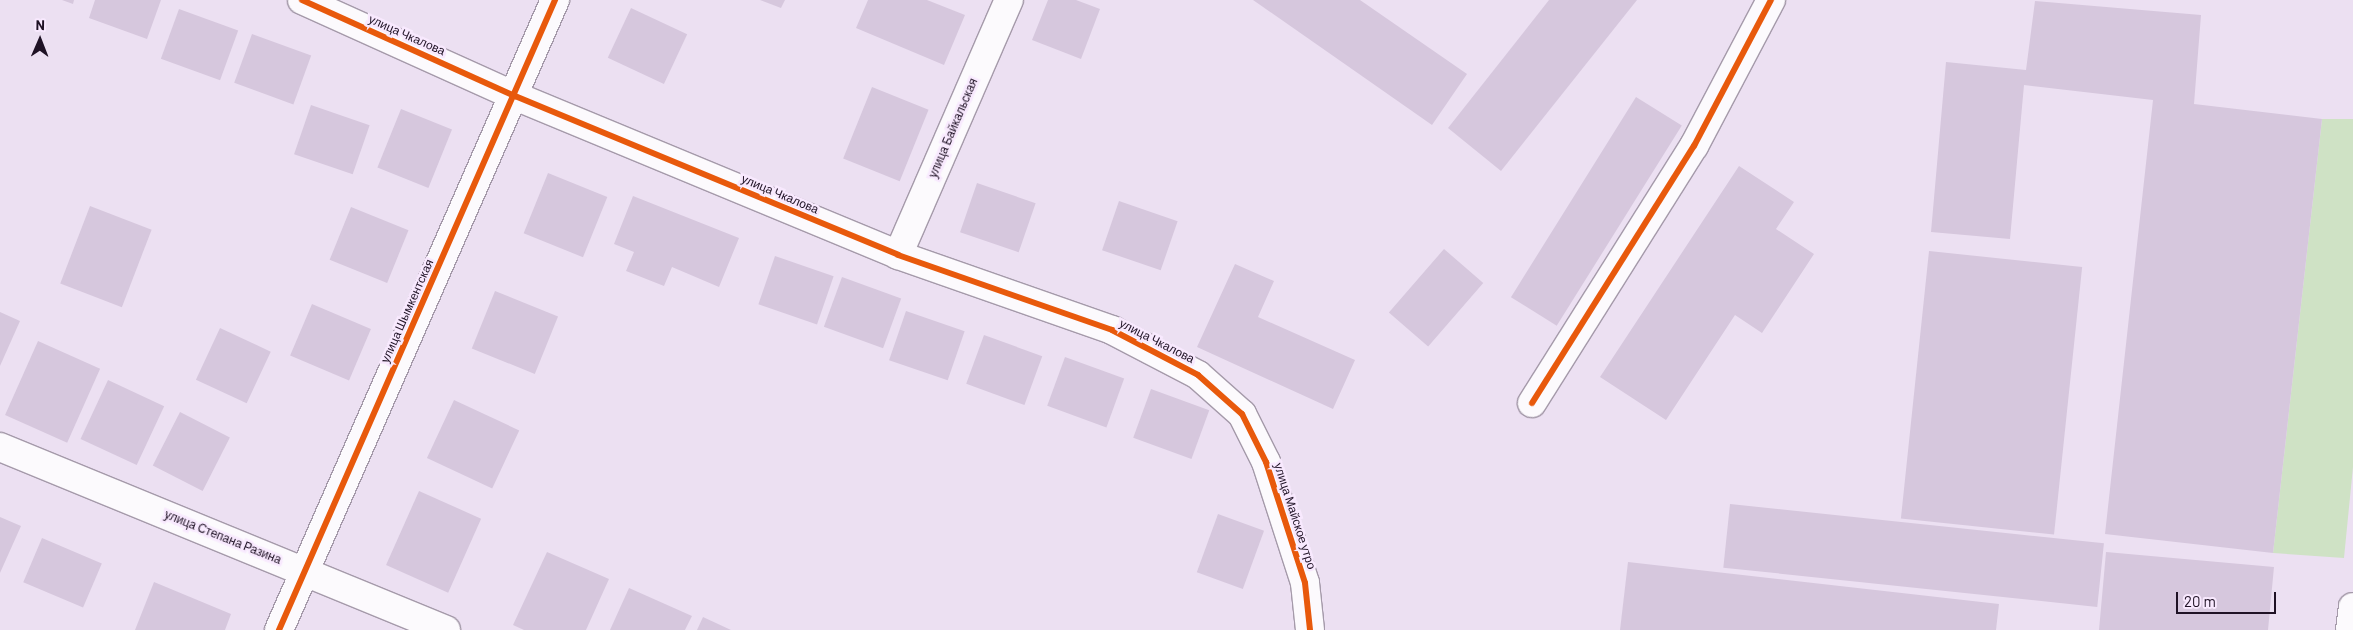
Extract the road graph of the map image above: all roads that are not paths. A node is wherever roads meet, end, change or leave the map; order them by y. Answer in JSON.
{"nodes":[{"id":1,"x":302,"y":0,"type":"edge"},
{"id":2,"x":555,"y":0,"type":"edge"},
{"id":3,"x":1009,"y":0,"type":"edge"},
{"id":4,"x":1771,"y":0,"type":"edge"},
{"id":5,"x":514,"y":96,"type":"junction"},
{"id":6,"x":898,"y":255,"type":"junction"},
{"id":7,"x":1532,"y":403,"type":"dead end"},
{"id":8,"x":1242,"y":414,"type":"joint"},
{"id":9,"x":0,"y":447,"type":"edge"},
{"id":10,"x":305,"y":570,"type":"junction"},
{"id":11,"x":2353,"y":607,"type":"edge"},
{"id":12,"x":279,"y":630,"type":"edge"},
{"id":13,"x":446,"y":630,"type":"edge"},
{"id":14,"x":1310,"y":630,"type":"edge"},
{"id":15,"x":2350,"y":630,"type":"edge"}],
"edges":[{"from":1,"to":5,"type":"street","name":"улица Чкалова"},
{"from":2,"to":5,"type":"street","name":"улица Шымкентская"},
{"from":3,"to":6,"type":"street","name":"улица Байкальская"},
{"from":4,"to":7,"type":"street"},
{"from":5,"to":6,"type":"street","name":"улица Чкалова"},
{"from":5,"to":10,"type":"street","name":"улица Шымкентская"},
{"from":6,"to":8,"type":"street","name":"улица Чкалова"},
{"from":8,"to":14,"type":"street","name":"улица Майское утро"},
{"from":9,"to":10,"type":"street","name":"улица Степана Разина"},
{"from":10,"to":12,"type":"street","name":"улица Шымкентская"},
{"from":10,"to":13,"type":"street","name":"улица Степана Разина"},
{"from":11,"to":15,"type":"street"}]}
